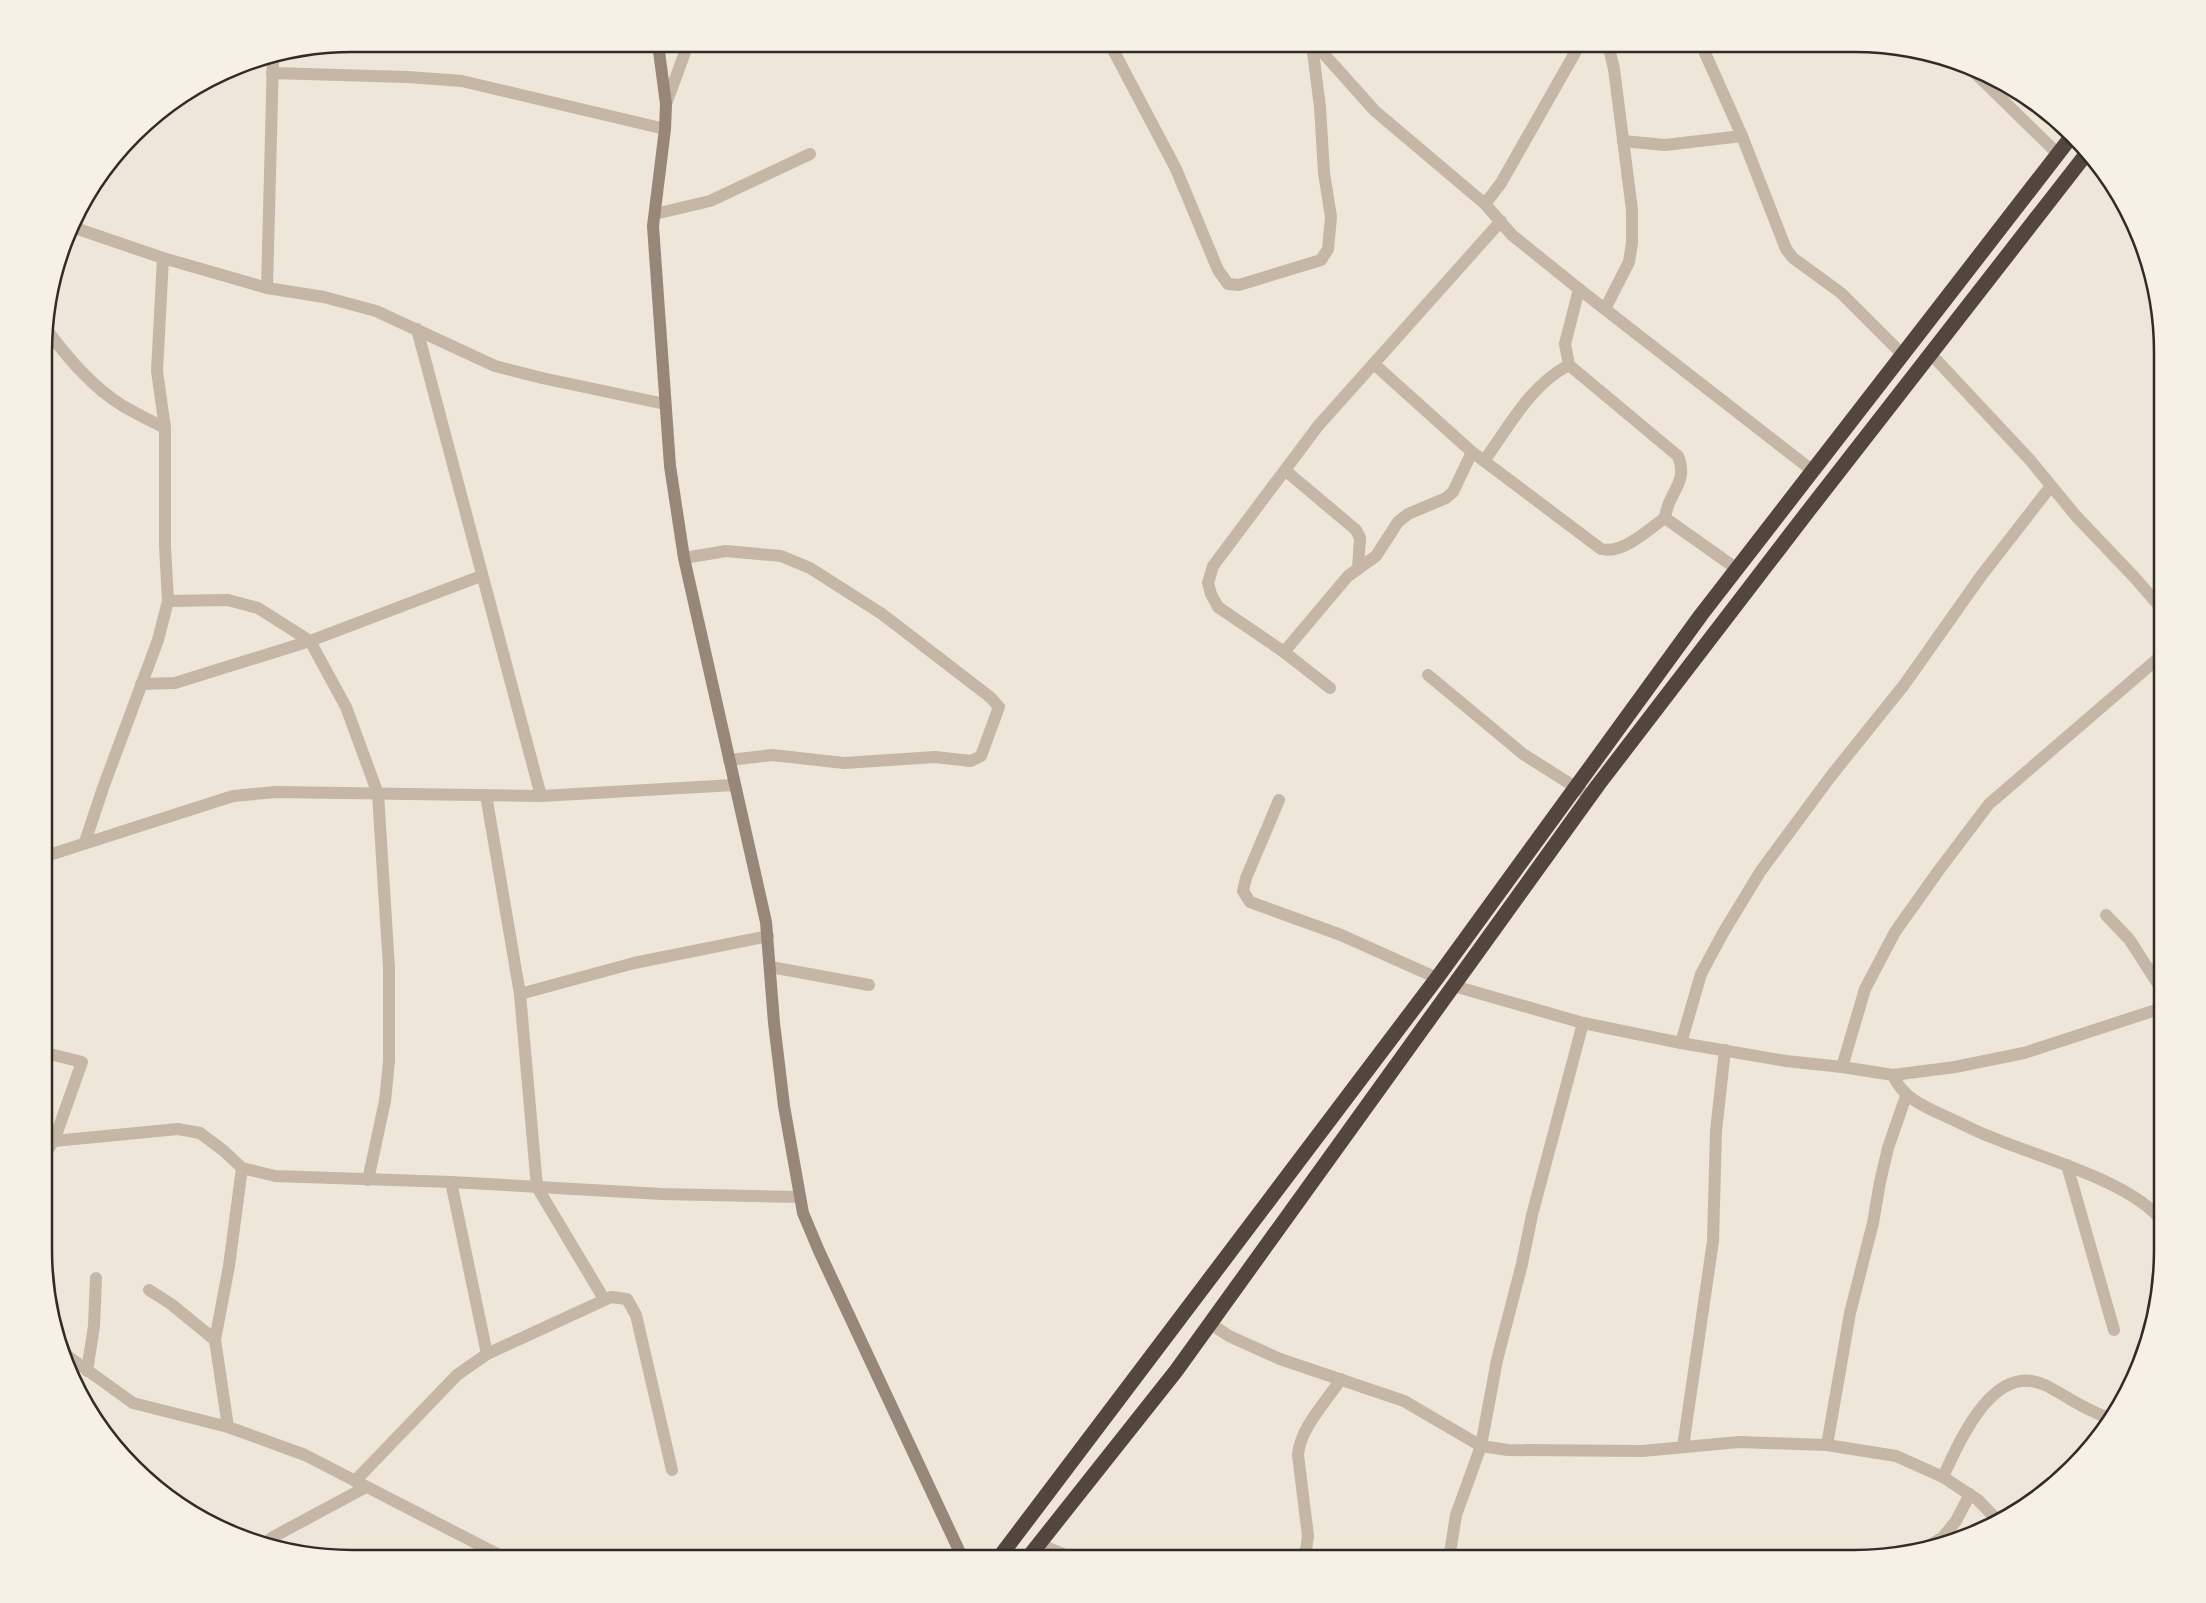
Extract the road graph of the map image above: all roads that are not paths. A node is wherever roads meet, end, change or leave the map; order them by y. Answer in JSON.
{"nodes":[{"id":1,"x":659,"y":53,"type":"edge"},
{"id":2,"x":685,"y":53,"type":"edge"},
{"id":3,"x":1115,"y":53,"type":"edge"},
{"id":4,"x":1314,"y":53,"type":"edge"},
{"id":5,"x":1321,"y":53,"type":"edge"},
{"id":6,"x":1575,"y":53,"type":"edge"},
{"id":7,"x":1610,"y":53,"type":"edge"},
{"id":8,"x":1705,"y":53,"type":"edge"},
{"id":9,"x":273,"y":64,"type":"edge"},
{"id":10,"x":272,"y":73,"type":"junction"},
{"id":11,"x":1983,"y":82,"type":"edge"},
{"id":12,"x":666,"y":104,"type":"junction"},
{"id":13,"x":666,"y":129,"type":"junction"},
{"id":14,"x":1742,"y":136,"type":"junction"},
{"id":15,"x":1623,"y":141,"type":"junction"},
{"id":16,"x":2067,"y":142,"type":"edge"},
{"id":17,"x":810,"y":154,"type":"dead end"},
{"id":18,"x":2058,"y":154,"type":"junction"},
{"id":19,"x":2082,"y":159,"type":"edge"},
{"id":20,"x":1485,"y":204,"type":"junction"},
{"id":21,"x":655,"y":214,"type":"junction"},
{"id":22,"x":1500,"y":221,"type":"junction"},
{"id":23,"x":78,"y":230,"type":"edge"},
{"id":24,"x":163,"y":258,"type":"junction"},
{"id":25,"x":267,"y":288,"type":"junction"},
{"id":26,"x":1579,"y":289,"type":"junction"},
{"id":27,"x":1605,"y":309,"type":"junction"},
{"id":28,"x":417,"y":329,"type":"junction"},
{"id":29,"x":53,"y":338,"type":"edge"},
{"id":30,"x":1930,"y":353,"type":"junction"},
{"id":31,"x":1903,"y":355,"type":"junction"},
{"id":32,"x":1374,"y":364,"type":"junction"},
{"id":33,"x":1569,"y":365,"type":"junction"},
{"id":34,"x":665,"y":404,"type":"junction"},
{"id":35,"x":165,"y":428,"type":"junction"},
{"id":36,"x":1472,"y":452,"type":"junction"},
{"id":37,"x":1484,"y":461,"type":"junction"},
{"id":38,"x":1286,"y":471,"type":"junction"},
{"id":39,"x":1813,"y":471,"type":"junction"},
{"id":40,"x":2051,"y":486,"type":"junction"},
{"id":41,"x":1665,"y":518,"type":"junction"},
{"id":42,"x":684,"y":558,"type":"junction"},
{"id":43,"x":1358,"y":569,"type":"junction"},
{"id":44,"x":1737,"y":569,"type":"junction"},
{"id":45,"x":481,"y":576,"type":"junction"},
{"id":46,"x":2154,"y":600,"type":"edge"},
{"id":47,"x":168,"y":601,"type":"junction"},
{"id":48,"x":310,"y":641,"type":"junction"},
{"id":49,"x":1284,"y":652,"type":"junction"},
{"id":50,"x":2154,"y":662,"type":"edge"},
{"id":51,"x":1428,"y":675,"type":"dead end"},
{"id":52,"x":141,"y":684,"type":"junction"},
{"id":53,"x":1330,"y":688,"type":"dead end"},
{"id":54,"x":729,"y":760,"type":"junction"},
{"id":55,"x":734,"y":785,"type":"junction"},
{"id":56,"x":1576,"y":788,"type":"junction"},
{"id":57,"x":378,"y":794,"type":"junction"},
{"id":58,"x":486,"y":795,"type":"junction"},
{"id":59,"x":541,"y":796,"type":"junction"},
{"id":60,"x":1590,"y":797,"type":"junction"},
{"id":61,"x":1279,"y":800,"type":"dead end"},
{"id":62,"x":85,"y":842,"type":"junction"},
{"id":63,"x":53,"y":853,"type":"edge"},
{"id":64,"x":2106,"y":915,"type":"dead end"},
{"id":65,"x":768,"y":936,"type":"junction"},
{"id":66,"x":771,"y":967,"type":"junction"},
{"id":67,"x":1437,"y":978,"type":"junction"},
{"id":68,"x":2154,"y":978,"type":"edge"},
{"id":69,"x":869,"y":985,"type":"dead end"},
{"id":70,"x":1454,"y":986,"type":"junction"},
{"id":71,"x":520,"y":994,"type":"junction"},
{"id":72,"x":2154,"y":1011,"type":"edge"},
{"id":73,"x":1583,"y":1023,"type":"junction"},
{"id":74,"x":1681,"y":1043,"type":"junction"},
{"id":75,"x":1726,"y":1050,"type":"junction"},
{"id":76,"x":53,"y":1055,"type":"edge"},
{"id":77,"x":1842,"y":1066,"type":"junction"},
{"id":78,"x":1893,"y":1075,"type":"junction"},
{"id":79,"x":1906,"y":1096,"type":"junction"},
{"id":80,"x":54,"y":1141,"type":"joint"},
{"id":81,"x":2067,"y":1165,"type":"junction"},
{"id":82,"x":242,"y":1168,"type":"junction"},
{"id":83,"x":368,"y":1180,"type":"junction"},
{"id":84,"x":451,"y":1182,"type":"junction"},
{"id":85,"x":537,"y":1188,"type":"junction"},
{"id":86,"x":800,"y":1197,"type":"junction"},
{"id":87,"x":2154,"y":1214,"type":"edge"},
{"id":88,"x":96,"y":1278,"type":"dead end"},
{"id":89,"x":149,"y":1290,"type":"dead end"},
{"id":90,"x":604,"y":1299,"type":"junction"},
{"id":91,"x":1211,"y":1324,"type":"junction"},
{"id":92,"x":2114,"y":1330,"type":"dead end"},
{"id":93,"x":214,"y":1340,"type":"junction"},
{"id":94,"x":487,"y":1354,"type":"junction"},
{"id":95,"x":73,"y":1360,"type":"edge"},
{"id":96,"x":87,"y":1371,"type":"junction"},
{"id":97,"x":1341,"y":1379,"type":"junction"},
{"id":98,"x":2104,"y":1416,"type":"edge"},
{"id":99,"x":228,"y":1427,"type":"junction"},
{"id":100,"x":1827,"y":1445,"type":"junction"},
{"id":101,"x":1481,"y":1446,"type":"junction"},
{"id":102,"x":1683,"y":1447,"type":"junction"},
{"id":103,"x":672,"y":1470,"type":"dead end"},
{"id":104,"x":1943,"y":1477,"type":"junction"},
{"id":105,"x":360,"y":1484,"type":"junction"},
{"id":106,"x":1970,"y":1494,"type":"junction"},
{"id":107,"x":1993,"y":1516,"type":"edge"},
{"id":108,"x":1943,"y":1537,"type":"edge"},
{"id":109,"x":271,"y":1539,"type":"edge"},
{"id":110,"x":1039,"y":1544,"type":"junction"},
{"id":111,"x":489,"y":1550,"type":"edge"},
{"id":112,"x":959,"y":1550,"type":"edge"},
{"id":113,"x":1005,"y":1550,"type":"edge"},
{"id":114,"x":1034,"y":1550,"type":"edge"},
{"id":115,"x":1053,"y":1550,"type":"edge"},
{"id":116,"x":1306,"y":1550,"type":"edge"},
{"id":117,"x":1450,"y":1550,"type":"edge"}],
"edges":[{"from":1,"to":12,"type":"street"},
{"from":2,"to":12,"type":"street"},
{"from":3,"to":4,"type":"street"},
{"from":5,"to":20,"type":"street"},
{"from":6,"to":20,"type":"street"},
{"from":7,"to":15,"type":"street"},
{"from":8,"to":14,"type":"street"},
{"from":9,"to":10,"type":"street"},
{"from":10,"to":13,"type":"street"},
{"from":10,"to":25,"type":"street"},
{"from":11,"to":18,"type":"street"},
{"from":12,"to":13,"type":"street"},
{"from":13,"to":21,"type":"street"},
{"from":14,"to":15,"type":"street"},
{"from":14,"to":31,"type":"street"},
{"from":15,"to":27,"type":"street"},
{"from":16,"to":18,"type":"highway"},
{"from":17,"to":21,"type":"street"},
{"from":18,"to":31,"type":"highway"},
{"from":19,"to":30,"type":"highway"},
{"from":20,"to":22,"type":"street"},
{"from":21,"to":34,"type":"street"},
{"from":22,"to":26,"type":"street"},
{"from":22,"to":32,"type":"street"},
{"from":23,"to":24,"type":"street"},
{"from":24,"to":25,"type":"street"},
{"from":24,"to":35,"type":"street"},
{"from":25,"to":28,"type":"street"},
{"from":26,"to":27,"type":"street"},
{"from":26,"to":33,"type":"street"},
{"from":27,"to":39,"type":"street"},
{"from":28,"to":34,"type":"street"},
{"from":28,"to":45,"type":"street"},
{"from":29,"to":35,"type":"street"},
{"from":30,"to":40,"type":"street"},
{"from":30,"to":60,"type":"highway"},
{"from":31,"to":39,"type":"highway"},
{"from":32,"to":36,"type":"street"},
{"from":32,"to":38,"type":"street"},
{"from":33,"to":37,"type":"street"},
{"from":33,"to":41,"type":"street"},
{"from":34,"to":42,"type":"street"},
{"from":35,"to":47,"type":"street"},
{"from":36,"to":37,"type":"street"},
{"from":36,"to":43,"type":"street"},
{"from":37,"to":41,"type":"street"},
{"from":38,"to":43,"type":"street"},
{"from":38,"to":49,"type":"street"},
{"from":39,"to":44,"type":"highway"},
{"from":40,"to":46,"type":"street"},
{"from":40,"to":74,"type":"street"},
{"from":41,"to":44,"type":"street"},
{"from":42,"to":54,"type":"street"},
{"from":42,"to":54,"type":"street"},
{"from":43,"to":49,"type":"street"},
{"from":44,"to":56,"type":"highway"},
{"from":45,"to":48,"type":"street"},
{"from":45,"to":59,"type":"street"},
{"from":47,"to":48,"type":"street"},
{"from":47,"to":52,"type":"street"},
{"from":48,"to":52,"type":"street"},
{"from":48,"to":57,"type":"street"},
{"from":49,"to":53,"type":"street"},
{"from":50,"to":77,"type":"street"},
{"from":51,"to":56,"type":"street"},
{"from":52,"to":62,"type":"street"},
{"from":54,"to":55,"type":"street"},
{"from":55,"to":59,"type":"street"},
{"from":55,"to":65,"type":"street"},
{"from":56,"to":60,"type":"street"},
{"from":56,"to":67,"type":"highway"},
{"from":57,"to":58,"type":"street"},
{"from":57,"to":62,"type":"street"},
{"from":57,"to":83,"type":"street"},
{"from":58,"to":59,"type":"street"},
{"from":58,"to":71,"type":"street"},
{"from":60,"to":70,"type":"highway"},
{"from":61,"to":67,"type":"street"},
{"from":62,"to":63,"type":"street"},
{"from":64,"to":68,"type":"street"},
{"from":65,"to":66,"type":"street"},
{"from":65,"to":71,"type":"street"},
{"from":66,"to":69,"type":"street"},
{"from":66,"to":86,"type":"street"},
{"from":67,"to":113,"type":"highway"},
{"from":70,"to":73,"type":"street"},
{"from":70,"to":91,"type":"highway"},
{"from":71,"to":85,"type":"street"},
{"from":72,"to":78,"type":"street"},
{"from":73,"to":74,"type":"street"},
{"from":73,"to":101,"type":"street"},
{"from":74,"to":75,"type":"street"},
{"from":75,"to":77,"type":"street"},
{"from":75,"to":102,"type":"street"},
{"from":76,"to":80,"type":"street"},
{"from":77,"to":78,"type":"street"},
{"from":78,"to":79,"type":"street"},
{"from":79,"to":81,"type":"street"},
{"from":79,"to":100,"type":"street"},
{"from":80,"to":82,"type":"street"},
{"from":81,"to":87,"type":"street"},
{"from":81,"to":92,"type":"street"},
{"from":82,"to":83,"type":"street"},
{"from":82,"to":93,"type":"street"},
{"from":83,"to":84,"type":"street"},
{"from":84,"to":85,"type":"street"},
{"from":84,"to":94,"type":"street"},
{"from":85,"to":86,"type":"street"},
{"from":85,"to":90,"type":"street"},
{"from":86,"to":112,"type":"street"},
{"from":88,"to":96,"type":"street"},
{"from":89,"to":93,"type":"street"},
{"from":90,"to":94,"type":"street"},
{"from":90,"to":103,"type":"street"},
{"from":91,"to":97,"type":"street"},
{"from":91,"to":110,"type":"highway"},
{"from":93,"to":99,"type":"street"},
{"from":94,"to":105,"type":"street"},
{"from":95,"to":96,"type":"street"},
{"from":96,"to":99,"type":"street"},
{"from":97,"to":101,"type":"street"},
{"from":97,"to":116,"type":"street"},
{"from":98,"to":104,"type":"street"},
{"from":99,"to":105,"type":"street"},
{"from":100,"to":102,"type":"street"},
{"from":100,"to":104,"type":"street"},
{"from":101,"to":102,"type":"street"},
{"from":101,"to":117,"type":"street"},
{"from":104,"to":106,"type":"street"},
{"from":105,"to":109,"type":"street"},
{"from":105,"to":111,"type":"street"},
{"from":106,"to":107,"type":"street"},
{"from":106,"to":108,"type":"street"},
{"from":110,"to":114,"type":"highway"},
{"from":110,"to":115,"type":"street"}]}
